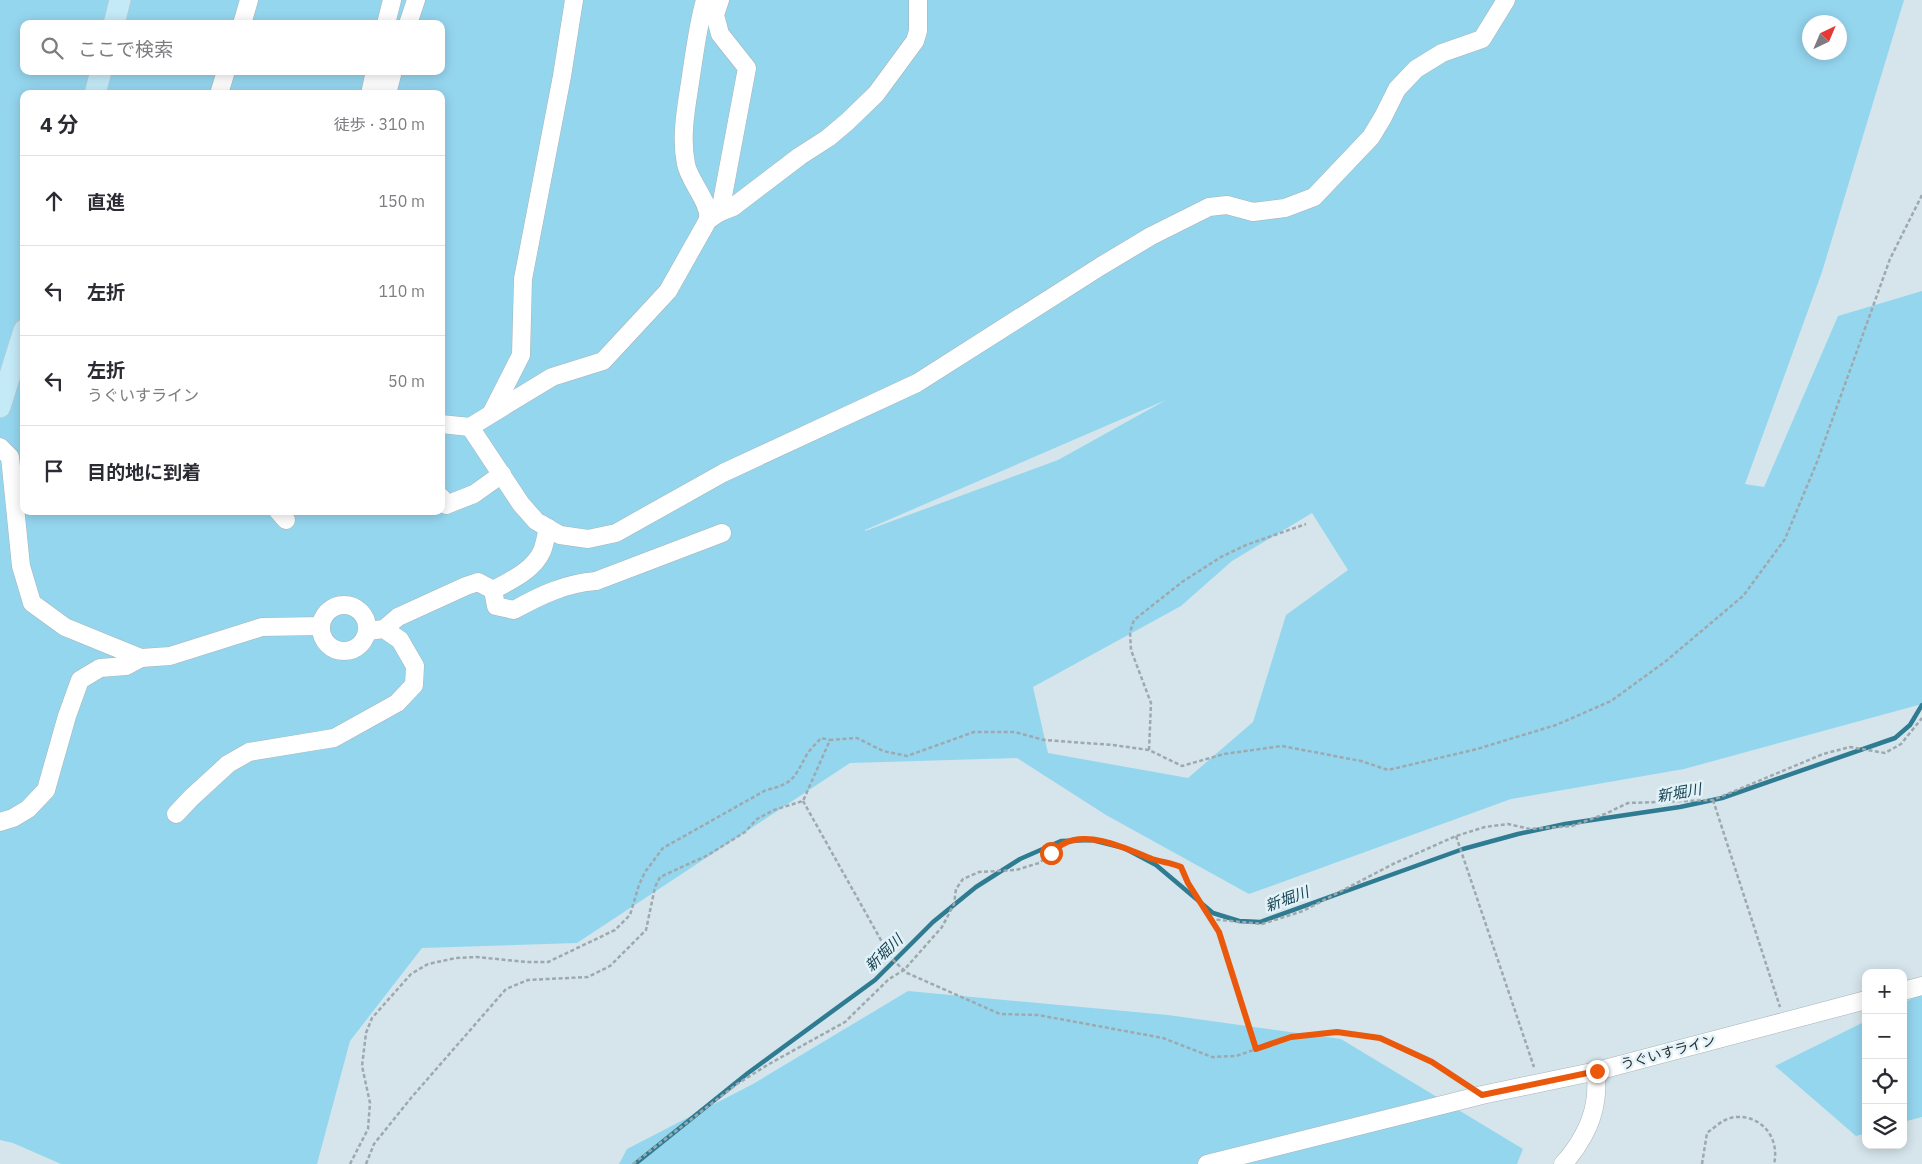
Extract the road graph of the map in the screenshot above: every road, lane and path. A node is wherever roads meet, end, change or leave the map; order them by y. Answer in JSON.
{"nodes":[{"id":1,"x":120,"y":0,"type":"edge"},
{"id":2,"x":250,"y":0,"type":"edge"},
{"id":3,"x":392,"y":0,"type":"edge"},
{"id":4,"x":416,"y":0,"type":"edge"},
{"id":5,"x":574,"y":0,"type":"edge"},
{"id":6,"x":705,"y":0,"type":"edge"},
{"id":7,"x":720,"y":0,"type":"edge"},
{"id":8,"x":918,"y":0,"type":"edge"},
{"id":9,"x":1506,"y":0,"type":"edge"},
{"id":10,"x":115,"y":20,"type":"edge"},
{"id":11,"x":243,"y":20,"type":"edge"},
{"id":12,"x":387,"y":20,"type":"edge"},
{"id":13,"x":409,"y":20,"type":"edge"},
{"id":14,"x":100,"y":75,"type":"edge"},
{"id":15,"x":225,"y":75,"type":"edge"},
{"id":16,"x":374,"y":75,"type":"edge"},
{"id":17,"x":392,"y":75,"type":"edge"},
{"id":18,"x":95,"y":90,"type":"edge"},
{"id":19,"x":220,"y":90,"type":"edge"},
{"id":20,"x":371,"y":90,"type":"edge"},
{"id":21,"x":388,"y":90,"type":"edge"},
{"id":22,"x":1922,"y":195,"type":"edge"},
{"id":23,"x":714,"y":216,"type":"junction"},
{"id":24,"x":20,"y":343,"type":"edge"},
{"id":25,"x":0,"y":407,"type":"edge"},
{"id":26,"x":492,"y":413,"type":"junction"},
{"id":27,"x":445,"y":424,"type":"edge"},
{"id":28,"x":470,"y":427,"type":"junction"},
{"id":29,"x":0,"y":447,"type":"edge"},
{"id":30,"x":502,"y":474,"type":"junction"},
{"id":31,"x":445,"y":503,"type":"edge"},
{"id":32,"x":1306,"y":524,"type":"dead end"},
{"id":33,"x":548,"y":528,"type":"junction"},
{"id":34,"x":722,"y":533,"type":"dead end"},
{"id":35,"x":493,"y":590,"type":"junction"},
{"id":36,"x":320,"y":626,"type":"junction"},
{"id":37,"x":376,"y":630,"type":"junction"},
{"id":38,"x":141,"y":658,"type":"junction"},
{"id":39,"x":1922,"y":718,"type":"edge"},
{"id":40,"x":830,"y":740,"type":"junction"},
{"id":41,"x":1149,"y":750,"type":"junction"},
{"id":42,"x":1713,"y":800,"type":"junction"},
{"id":43,"x":803,"y":801,"type":"junction"},
{"id":44,"x":176,"y":814,"type":"dead end"},
{"id":45,"x":0,"y":822,"type":"edge"},
{"id":46,"x":1456,"y":836,"type":"junction"},
{"id":47,"x":1210,"y":919,"type":"junction"},
{"id":48,"x":904,"y":970,"type":"junction"},
{"id":49,"x":1922,"y":986,"type":"edge"},
{"id":50,"x":1907,"y":989,"type":"edge"},
{"id":51,"x":1862,"y":1001,"type":"edge"},
{"id":52,"x":1784,"y":1020,"type":"junction"},
{"id":53,"x":1256,"y":1049,"type":"junction"},
{"id":54,"x":1597,"y":1071,"type":"junction"},
{"id":55,"x":1540,"y":1083,"type":"junction"},
{"id":56,"x":1482,"y":1095,"type":"junction"},
{"id":57,"x":350,"y":1164,"type":"edge"},
{"id":58,"x":366,"y":1164,"type":"edge"},
{"id":59,"x":633,"y":1164,"type":"edge"},
{"id":60,"x":1207,"y":1164,"type":"edge"},
{"id":61,"x":1563,"y":1164,"type":"edge"},
{"id":62,"x":1702,"y":1164,"type":"edge"},
{"id":63,"x":1774,"y":1164,"type":"edge"}],
"edges":[{"from":1,"to":10,"type":"main road"},
{"from":2,"to":11,"type":"street"},
{"from":3,"to":12,"type":"street"},
{"from":4,"to":13,"type":"street"},
{"from":5,"to":26,"type":"street"},
{"from":6,"to":23,"type":"street"},
{"from":7,"to":23,"type":"street"},
{"from":8,"to":23,"type":"street"},
{"from":9,"to":33,"type":"street"},
{"from":14,"to":18,"type":"main road"},
{"from":15,"to":19,"type":"street"},
{"from":16,"to":20,"type":"street"},
{"from":17,"to":21,"type":"street"},
{"from":22,"to":41,"type":"path"},
{"from":23,"to":26,"type":"street"},
{"from":24,"to":25,"type":"main road"},
{"from":26,"to":28,"type":"street"},
{"from":27,"to":28,"type":"street"},
{"from":28,"to":30,"type":"street"},
{"from":29,"to":38,"type":"street"},
{"from":30,"to":31,"type":"street"},
{"from":30,"to":33,"type":"street"},
{"from":32,"to":41,"type":"path"},
{"from":33,"to":35,"type":"street"},
{"from":34,"to":35,"type":"street"},
{"from":35,"to":37,"type":"street"},
{"from":36,"to":37,"type":"street"},
{"from":36,"to":37,"type":"street"},
{"from":36,"to":38,"type":"street"},
{"from":37,"to":44,"type":"street"},
{"from":38,"to":45,"type":"street"},
{"from":39,"to":42,"type":"path"},
{"from":40,"to":41,"type":"path"},
{"from":40,"to":43,"type":"path"},
{"from":40,"to":57,"type":"path"},
{"from":42,"to":46,"type":"path"},
{"from":42,"to":52,"type":"path"},
{"from":43,"to":48,"type":"path"},
{"from":43,"to":58,"type":"path"},
{"from":46,"to":47,"type":"path"},
{"from":46,"to":55,"type":"path"},
{"from":47,"to":48,"type":"path"},
{"from":47,"to":53,"type":"path"},
{"from":48,"to":53,"type":"path"},
{"from":48,"to":59,"type":"path"},
{"from":49,"to":50,"type":"street"},
{"from":51,"to":52,"type":"street","name":"うぐいすライン"},
{"from":52,"to":54,"type":"street","name":"うぐいすライン"},
{"from":53,"to":56,"type":"path"},
{"from":54,"to":55,"type":"street","name":"うぐいすライン"},
{"from":54,"to":61,"type":"street"},
{"from":55,"to":56,"type":"street","name":"うぐいすライン"},
{"from":56,"to":60,"type":"street","name":"うぐいすライン"},
{"from":62,"to":63,"type":"path"}]}
